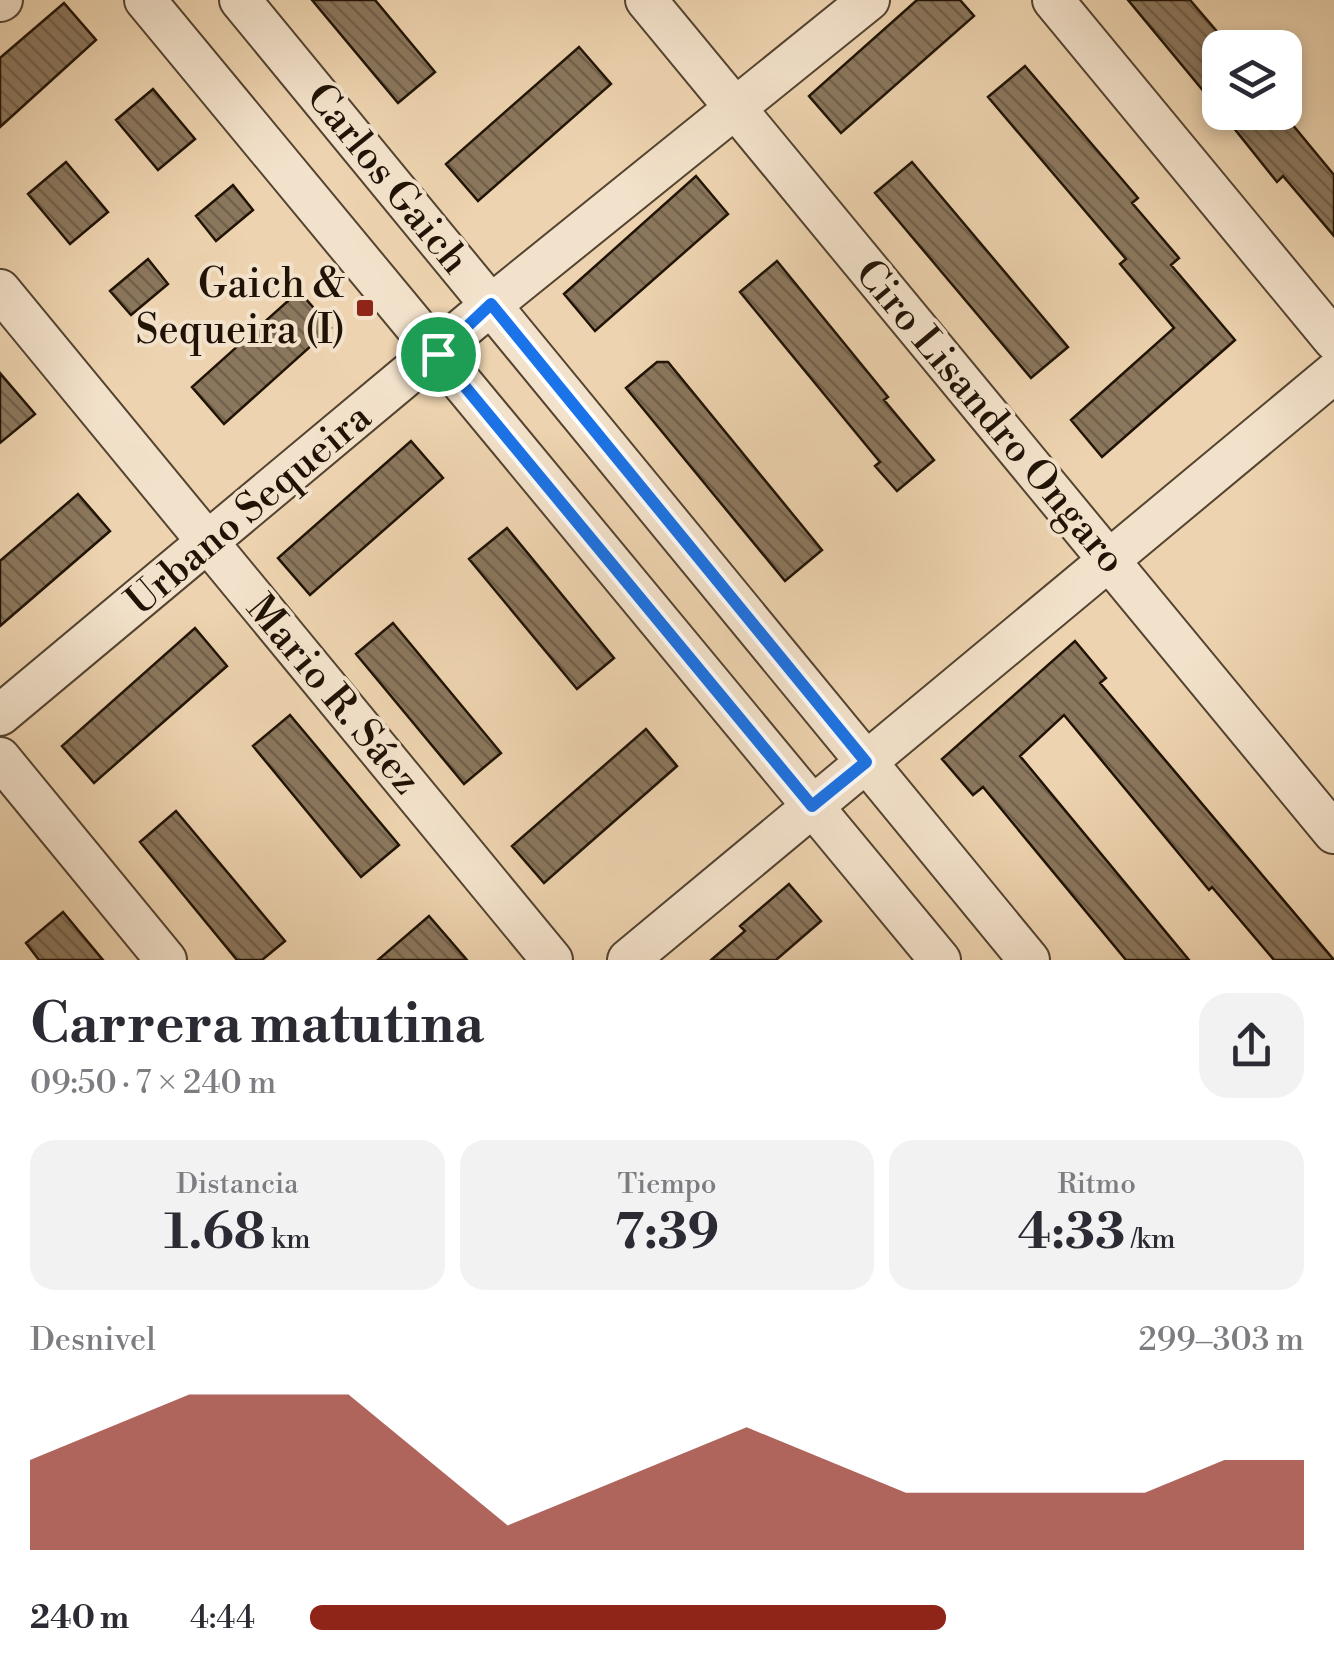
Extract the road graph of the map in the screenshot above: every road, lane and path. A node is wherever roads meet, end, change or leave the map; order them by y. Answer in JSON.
{"nodes":[{"id":1,"x":145,"y":0,"type":"edge"},
{"id":2,"x":240,"y":0,"type":"edge"},
{"id":3,"x":646,"y":0,"type":"edge"},
{"id":4,"x":870,"y":0,"type":"edge"},
{"id":5,"x":1053,"y":0,"type":"edge"},
{"id":6,"x":735,"y":108,"type":"junction"},
{"id":7,"x":0,"y":290,"type":"edge"},
{"id":8,"x":491,"y":304,"type":"junction"},
{"id":9,"x":1334,"y":340,"type":"edge"},
{"id":10,"x":438,"y":354,"type":"junction"},
{"id":11,"x":1334,"y":373,"type":"edge"},
{"id":12,"x":208,"y":544,"type":"junction"},
{"id":13,"x":1108,"y":560,"type":"junction"},
{"id":14,"x":0,"y":716,"type":"edge"},
{"id":15,"x":0,"y":758,"type":"edge"},
{"id":16,"x":866,"y":762,"type":"junction"},
{"id":17,"x":812,"y":806,"type":"junction"},
{"id":18,"x":1334,"y":833,"type":"edge"},
{"id":19,"x":166,"y":960,"type":"edge"},
{"id":20,"x":552,"y":960,"type":"edge"},
{"id":21,"x":628,"y":960,"type":"edge"},
{"id":22,"x":940,"y":960,"type":"edge"},
{"id":23,"x":1030,"y":960,"type":"edge"}],
"edges":[{"from":1,"to":10,"type":"street","name":"Carlos Gaich"},
{"from":2,"to":8,"type":"street","name":"Carlos Gaich"},
{"from":3,"to":6,"type":"street","name":"Ciro Lisandro Ongaro"},
{"from":4,"to":6,"type":"street","name":"Urbano Sequeira"},
{"from":5,"to":9,"type":"street"},
{"from":6,"to":8,"type":"street","name":"Urbano Sequeira"},
{"from":6,"to":13,"type":"street","name":"Ciro Lisandro Ongaro"},
{"from":7,"to":12,"type":"street","name":"Mario R. Sáez"},
{"from":8,"to":10,"type":"street","name":"Urbano Sequeira"},
{"from":8,"to":16,"type":"street","name":"Carlos Gaich"},
{"from":10,"to":12,"type":"street","name":"Urbano Sequeira"},
{"from":10,"to":17,"type":"street","name":"Carlos Gaich"},
{"from":11,"to":13,"type":"street"},
{"from":12,"to":14,"type":"street","name":"Urbano Sequeira"},
{"from":12,"to":20,"type":"street","name":"Mario R. Sáez"},
{"from":13,"to":16,"type":"street"},
{"from":13,"to":18,"type":"street","name":"Ciro Lisandro Ongaro"},
{"from":15,"to":19,"type":"street"},
{"from":16,"to":17,"type":"street"},
{"from":16,"to":23,"type":"street","name":"Carlos Gaich"},
{"from":17,"to":21,"type":"street"},
{"from":17,"to":22,"type":"street","name":"Carlos Gaich"}]}
